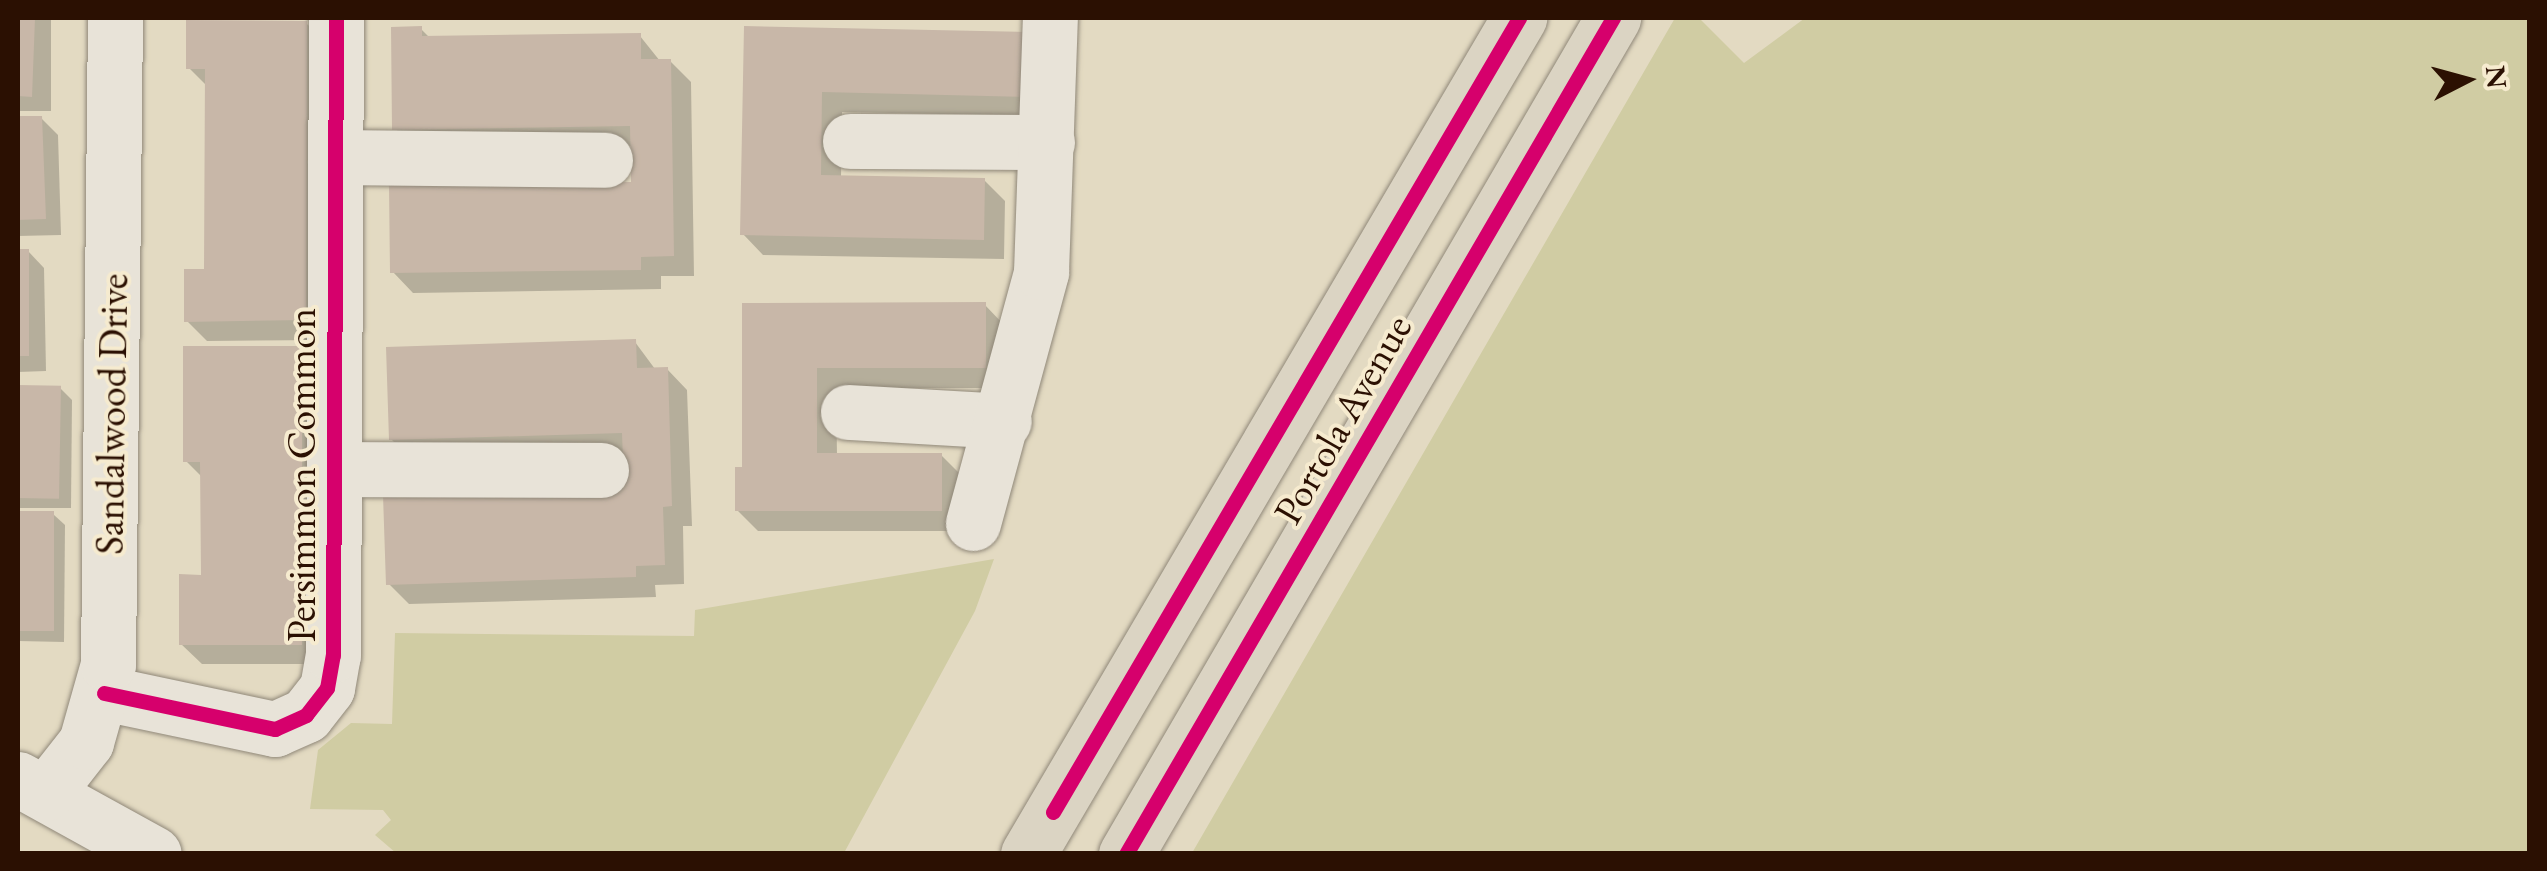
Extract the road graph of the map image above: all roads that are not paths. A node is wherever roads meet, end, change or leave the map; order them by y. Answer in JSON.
{"nodes":[{"id":1,"x":115,"y":18,"type":"edge"},
{"id":2,"x":336,"y":18,"type":"edge"},
{"id":3,"x":1050,"y":18,"type":"edge"},
{"id":4,"x":1518,"y":18,"type":"edge"},
{"id":5,"x":1614,"y":18,"type":"edge"},
{"id":6,"x":850,"y":141,"type":"dead end"},
{"id":7,"x":1048,"y":142,"type":"junction"},
{"id":8,"x":335,"y":157,"type":"junction"},
{"id":9,"x":605,"y":160,"type":"dead end"},
{"id":10,"x":848,"y":412,"type":"dead end"},
{"id":11,"x":1004,"y":421,"type":"junction"},
{"id":12,"x":334,"y":469,"type":"junction"},
{"id":13,"x":600,"y":470,"type":"dead end"},
{"id":14,"x":974,"y":523,"type":"dead end"},
{"id":15,"x":104,"y":694,"type":"junction"},
{"id":16,"x":32,"y":786,"type":"edge"},
{"id":17,"x":154,"y":854,"type":"edge"},
{"id":18,"x":1028,"y":854,"type":"edge"},
{"id":19,"x":1126,"y":854,"type":"edge"}],
"edges":[{"from":1,"to":15,"type":"street","name":"Sandalwood Drive"},
{"from":2,"to":8,"type":"street","name":"Persimmon Common"},
{"from":3,"to":7,"type":"street"},
{"from":4,"to":18,"type":"main road","name":"Portola Avenue"},
{"from":5,"to":19,"type":"main road","name":"Portola Avenue"},
{"from":6,"to":7,"type":"street"},
{"from":7,"to":11,"type":"street"},
{"from":8,"to":9,"type":"street"},
{"from":8,"to":12,"type":"street","name":"Persimmon Common"},
{"from":10,"to":11,"type":"street"},
{"from":11,"to":14,"type":"street"},
{"from":12,"to":13,"type":"street"},
{"from":12,"to":15,"type":"street","name":"Persimmon Common"},
{"from":15,"to":16,"type":"street","name":"Sandalwood Drive"},
{"from":16,"to":17,"type":"street"}]}
